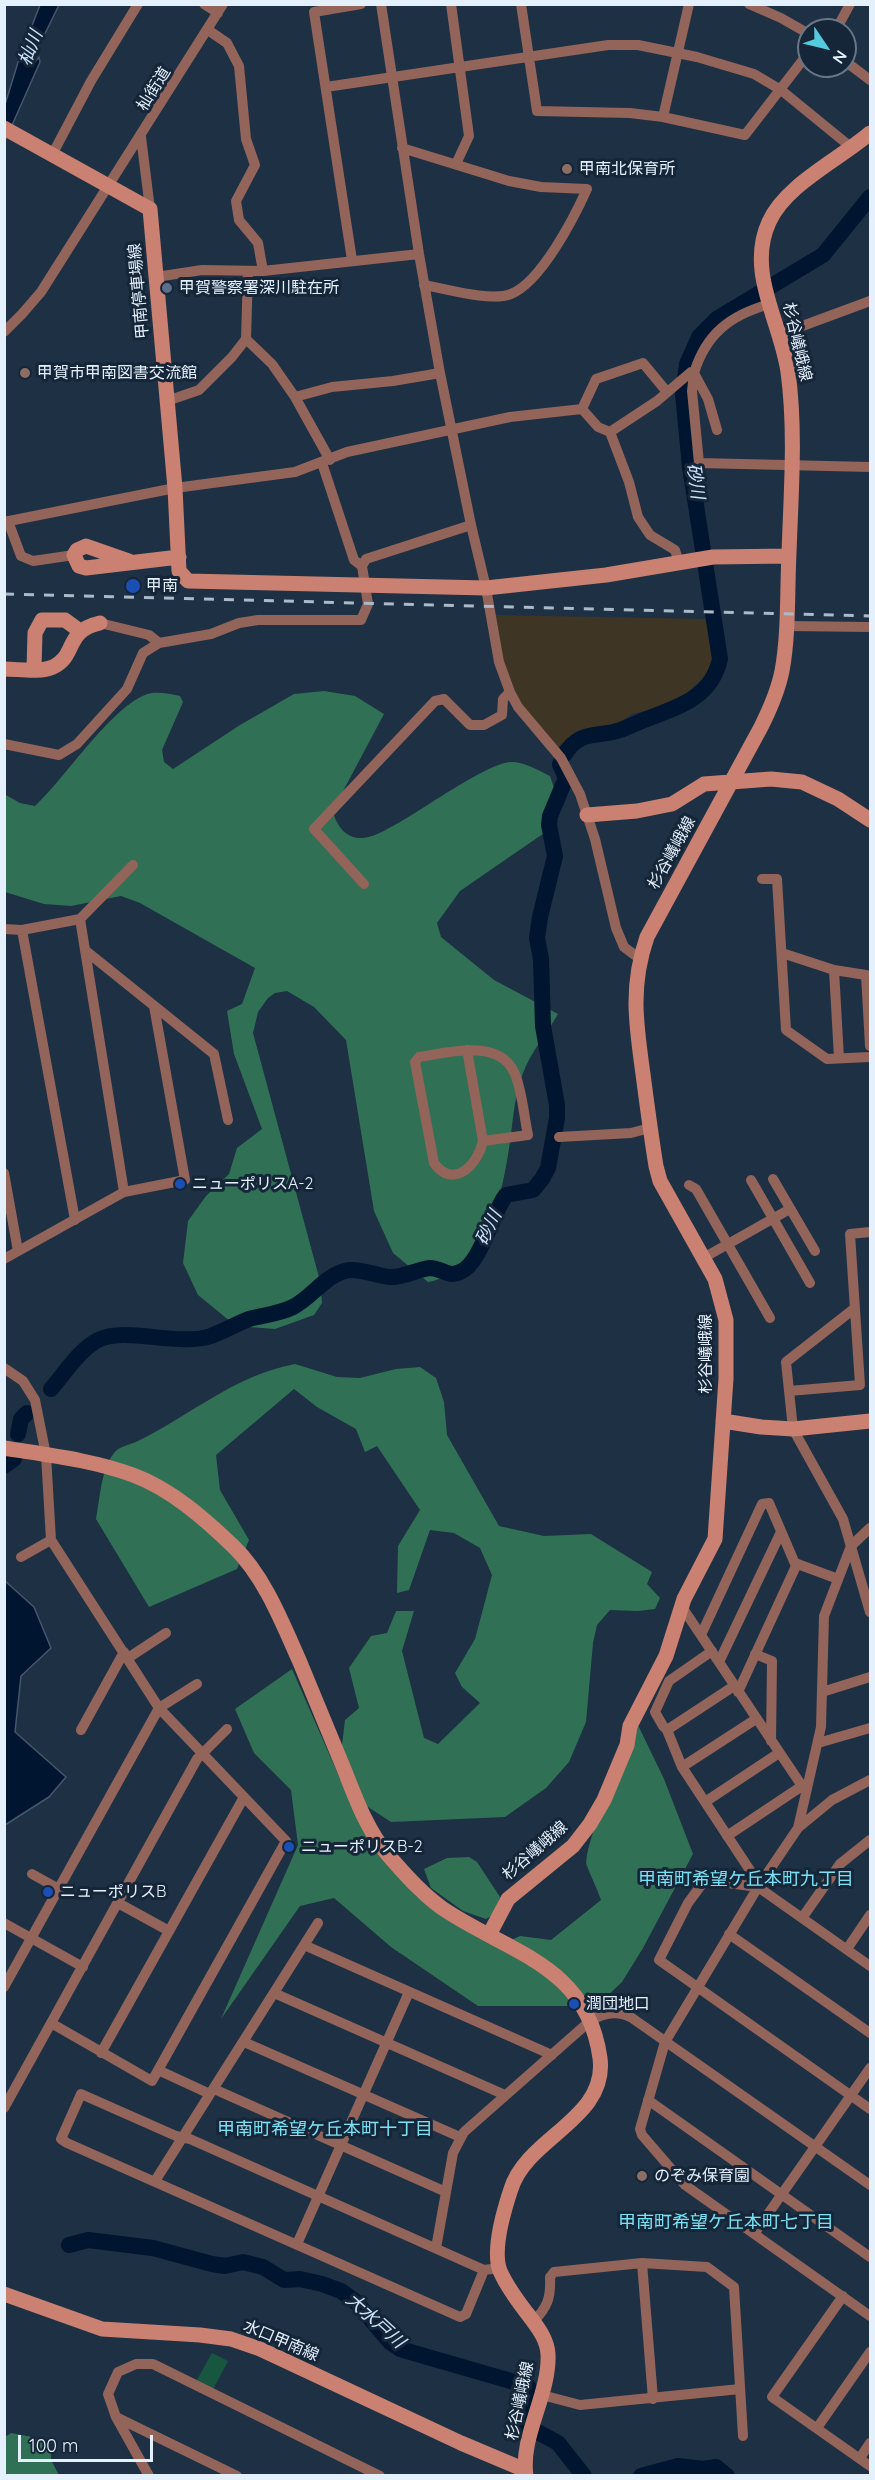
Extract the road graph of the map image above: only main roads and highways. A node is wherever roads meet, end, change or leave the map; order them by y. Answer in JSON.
{"nodes":[{"id":1,"x":4,"y":128,"type":"edge"},
{"id":2,"x":870,"y":133,"type":"edge"},
{"id":3,"x":75,"y":555,"type":"road end"},
{"id":4,"x":788,"y":556,"type":"junction"},
{"id":5,"x":179,"y":564,"type":"junction"},
{"id":6,"x":99,"y":622,"type":"road end"},
{"id":7,"x":80,"y":631,"type":"junction"},
{"id":8,"x":4,"y":669,"type":"edge"},
{"id":9,"x":34,"y":669,"type":"junction"},
{"id":10,"x":732,"y":781,"type":"junction"},
{"id":11,"x":587,"y":815,"type":"road end"},
{"id":12,"x":870,"y":820,"type":"edge"},
{"id":13,"x":870,"y":1420,"type":"edge"},
{"id":14,"x":723,"y":1421,"type":"junction"},
{"id":15,"x":4,"y":1448,"type":"edge"},
{"id":16,"x":489,"y":1935,"type":"junction"},
{"id":17,"x":4,"y":2294,"type":"edge"},
{"id":18,"x":525,"y":2473,"type":"edge"}],
"edges":[{"from":1,"to":5,"type":"main road","name":"甲南停車場線"},
{"from":2,"to":4,"type":"main road","name":"杉谷嶬峨線"},
{"from":3,"to":5,"type":"main road"},
{"from":4,"to":5,"type":"main road"},
{"from":4,"to":10,"type":"main road","name":"杉谷嶬峨線"},
{"from":6,"to":7,"type":"main road"},
{"from":7,"to":9,"type":"main road"},
{"from":7,"to":9,"type":"main road"},
{"from":8,"to":9,"type":"main road"},
{"from":10,"to":11,"type":"main road"},
{"from":10,"to":12,"type":"main road"},
{"from":10,"to":14,"type":"main road","name":"杉谷嶬峨線"},
{"from":13,"to":14,"type":"main road"},
{"from":14,"to":16,"type":"main road","name":"杉谷嶬峨線"},
{"from":15,"to":16,"type":"main road"},
{"from":16,"to":18,"type":"main road","name":"杉谷嶬峨線"},
{"from":17,"to":18,"type":"main road","name":"水口甲南線"}]}
